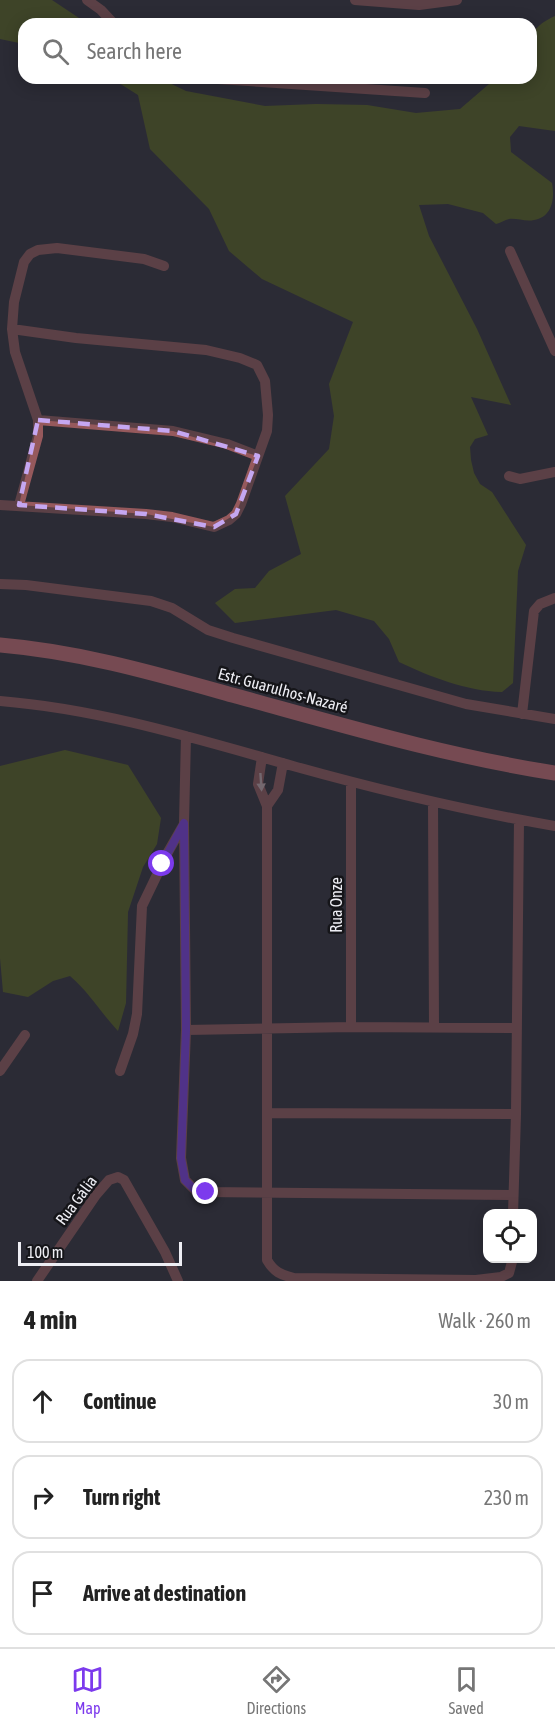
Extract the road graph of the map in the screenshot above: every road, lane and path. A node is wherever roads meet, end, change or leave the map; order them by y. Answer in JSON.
{"nodes":[{"id":1,"x":87,"y":0,"type":"edge"},
{"id":2,"x":355,"y":0,"type":"edge"},
{"id":3,"x":457,"y":0,"type":"edge"},
{"id":4,"x":102,"y":5,"type":"edge"},
{"id":5,"x":110,"y":18,"type":"edge"},
{"id":6,"x":292,"y":84,"type":"edge"},
{"id":7,"x":425,"y":93,"type":"dead end"},
{"id":8,"x":510,"y":251,"type":"dead end"},
{"id":9,"x":164,"y":266,"type":"dead end"},
{"id":10,"x":12,"y":329,"type":"junction"},
{"id":11,"x":555,"y":351,"type":"edge"},
{"id":12,"x":38,"y":420,"type":"junction"},
{"id":13,"x":258,"y":456,"type":"junction"},
{"id":14,"x":555,"y":472,"type":"edge"},
{"id":15,"x":509,"y":476,"type":"dead end"},
{"id":16,"x":0,"y":505,"type":"edge"},
{"id":17,"x":19,"y":505,"type":"junction"},
{"id":18,"x":0,"y":584,"type":"edge"},
{"id":19,"x":555,"y":598,"type":"edge"},
{"id":20,"x":0,"y":645,"type":"edge"},
{"id":21,"x":0,"y":702,"type":"edge"},
{"id":22,"x":522,"y":714,"type":"junction"},
{"id":23,"x":555,"y":719,"type":"edge"},
{"id":24,"x":186,"y":736,"type":"junction"},
{"id":25,"x":262,"y":757,"type":"junction"},
{"id":26,"x":283,"y":763,"type":"junction"},
{"id":27,"x":555,"y":773,"type":"edge"},
{"id":28,"x":351,"y":782,"type":"junction"},
{"id":29,"x":433,"y":802,"type":"junction"},
{"id":30,"x":267,"y":806,"type":"junction"},
{"id":31,"x":519,"y":820,"type":"junction"},
{"id":32,"x":184,"y":823,"type":"junction"},
{"id":33,"x":555,"y":826,"type":"edge"},
{"id":34,"x":351,"y":1027,"type":"junction"},
{"id":35,"x":434,"y":1028,"type":"junction"},
{"id":36,"x":517,"y":1028,"type":"junction"},
{"id":37,"x":267,"y":1029,"type":"junction"},
{"id":38,"x":186,"y":1030,"type":"junction"},
{"id":39,"x":25,"y":1035,"type":"dead end"},
{"id":40,"x":0,"y":1071,"type":"edge"},
{"id":41,"x":120,"y":1071,"type":"dead end"},
{"id":42,"x":267,"y":1113,"type":"junction"},
{"id":43,"x":516,"y":1114,"type":"junction"},
{"id":44,"x":266,"y":1194,"type":"junction"},
{"id":45,"x":513,"y":1195,"type":"junction"},
{"id":46,"x":513,"y":1209,"type":"edge"},
{"id":47,"x":512,"y":1263,"type":"edge"},
{"id":48,"x":37,"y":1281,"type":"edge"},
{"id":49,"x":178,"y":1281,"type":"edge"}],
"edges":[{"from":1,"to":4,"type":"street"},
{"from":2,"to":3,"type":"street"},
{"from":4,"to":5,"type":"street"},
{"from":6,"to":7,"type":"street"},
{"from":8,"to":11,"type":"street"},
{"from":9,"to":10,"type":"street"},
{"from":10,"to":12,"type":"street"},
{"from":10,"to":13,"type":"street"},
{"from":12,"to":13,"type":"street"},
{"from":12,"to":17,"type":"street"},
{"from":13,"to":17,"type":"street"},
{"from":14,"to":15,"type":"street"},
{"from":16,"to":17,"type":"street"},
{"from":18,"to":22,"type":"street"},
{"from":19,"to":22,"type":"street"},
{"from":20,"to":27,"type":"main road","name":"Estr. Guarulhos-Nazaré"},
{"from":21,"to":24,"type":"street"},
{"from":22,"to":23,"type":"street"},
{"from":24,"to":25,"type":"street"},
{"from":24,"to":32,"type":"street"},
{"from":25,"to":26,"type":"street"},
{"from":25,"to":30,"type":"street","one_way":true},
{"from":26,"to":28,"type":"street"},
{"from":26,"to":30,"type":"street"},
{"from":28,"to":29,"type":"street"},
{"from":28,"to":34,"type":"street","name":"Rua Onze"},
{"from":29,"to":31,"type":"street"},
{"from":29,"to":35,"type":"street"},
{"from":30,"to":37,"type":"street"},
{"from":31,"to":33,"type":"street"},
{"from":31,"to":36,"type":"street"},
{"from":32,"to":38,"type":"street"},
{"from":32,"to":41,"type":"street"},
{"from":34,"to":35,"type":"street"},
{"from":34,"to":37,"type":"street"},
{"from":35,"to":36,"type":"street"},
{"from":36,"to":43,"type":"street"},
{"from":37,"to":38,"type":"street"},
{"from":37,"to":42,"type":"street"},
{"from":38,"to":44,"type":"street"},
{"from":39,"to":40,"type":"street"},
{"from":42,"to":43,"type":"street"},
{"from":42,"to":44,"type":"street"},
{"from":43,"to":45,"type":"street"},
{"from":44,"to":45,"type":"street"},
{"from":44,"to":47,"type":"street"},
{"from":45,"to":46,"type":"street"},
{"from":48,"to":49,"type":"street","name":"Rua Gália"}]}
